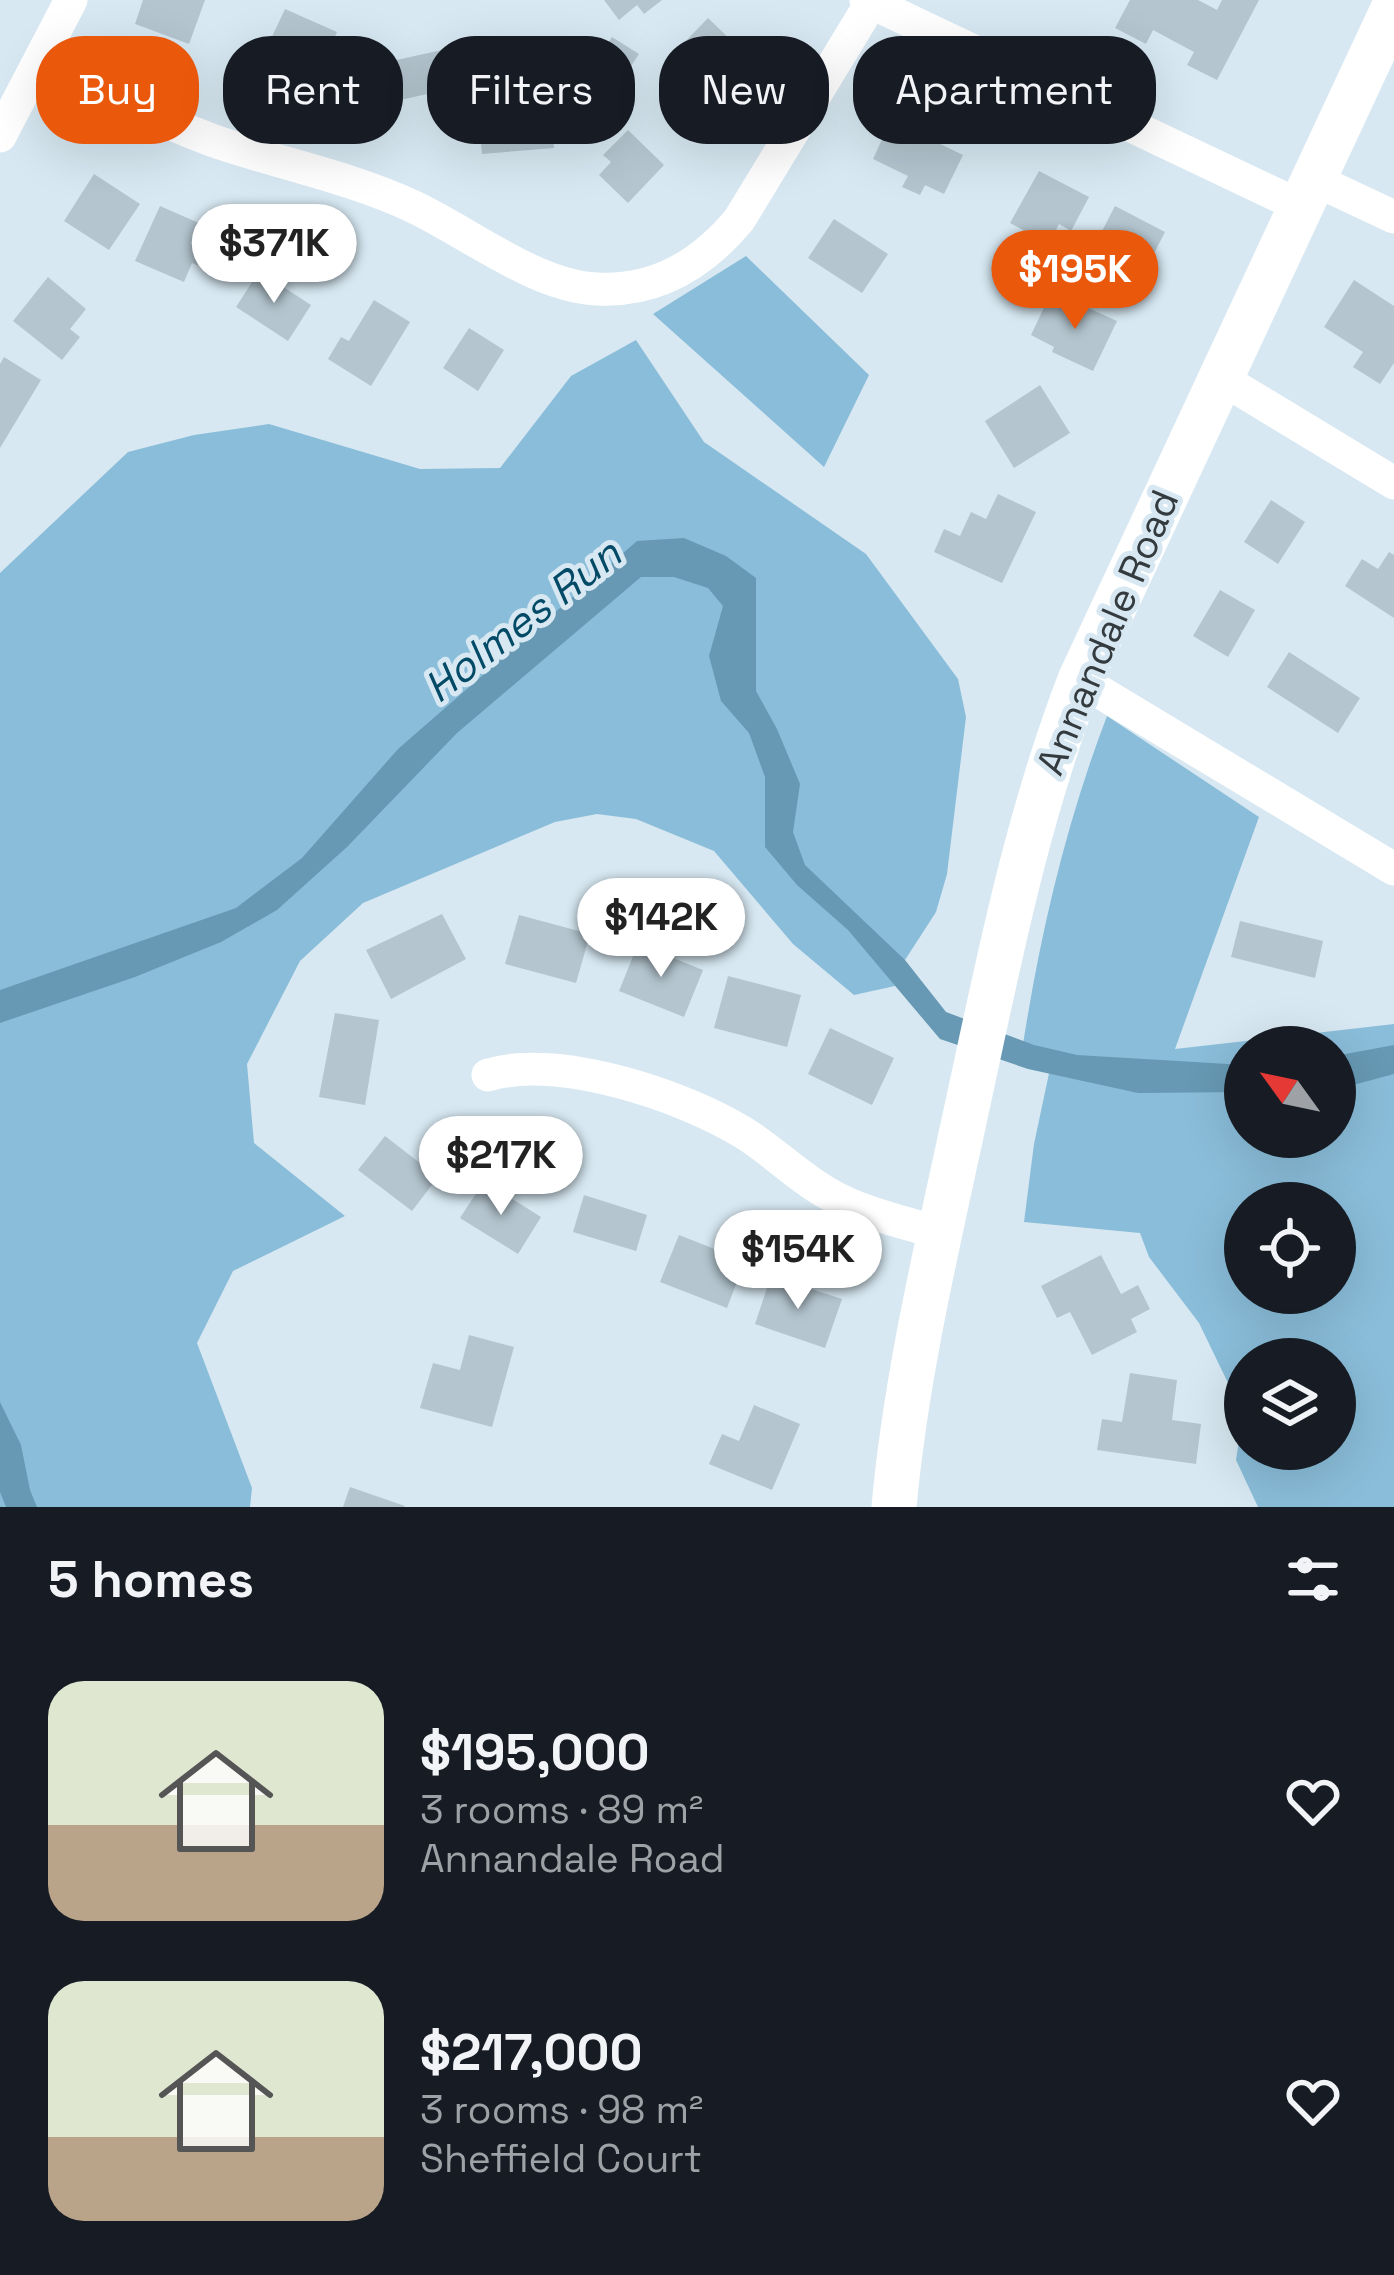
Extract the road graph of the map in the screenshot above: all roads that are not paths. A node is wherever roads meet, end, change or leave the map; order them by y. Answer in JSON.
{"nodes":[{"id":1,"x":70,"y":0,"type":"edge"},
{"id":2,"x":869,"y":2,"type":"edge"},
{"id":3,"x":1394,"y":8,"type":"edge"},
{"id":4,"x":52,"y":36,"type":"edge"},
{"id":5,"x":36,"y":68,"type":"edge"},
{"id":6,"x":199,"y":135,"type":"edge"},
{"id":7,"x":0,"y":136,"type":"edge"},
{"id":8,"x":1307,"y":192,"type":"junction"},
{"id":9,"x":1394,"y":217,"type":"edge"},
{"id":10,"x":1219,"y":377,"type":"junction"},
{"id":11,"x":1394,"y":483,"type":"edge"},
{"id":12,"x":1080,"y":680,"type":"junction"},
{"id":13,"x":1394,"y":869,"type":"edge"},
{"id":14,"x":488,"y":1075,"type":"dead end"},
{"id":15,"x":940,"y":1233,"type":"junction"},
{"id":16,"x":894,"y":1507,"type":"edge"}],
"edges":[{"from":1,"to":4,"type":"street"},
{"from":2,"to":6,"type":"street"},
{"from":2,"to":8,"type":"street"},
{"from":3,"to":8,"type":"main road","name":"Annandale Road"},
{"from":5,"to":7,"type":"street"},
{"from":8,"to":9,"type":"street"},
{"from":8,"to":10,"type":"main road","name":"Annandale Road"},
{"from":10,"to":11,"type":"street"},
{"from":10,"to":12,"type":"main road","name":"Annandale Road"},
{"from":12,"to":13,"type":"street"},
{"from":12,"to":15,"type":"main road","name":"Annandale Road"},
{"from":14,"to":15,"type":"street"},
{"from":15,"to":16,"type":"main road","name":"Annandale Road"}]}
